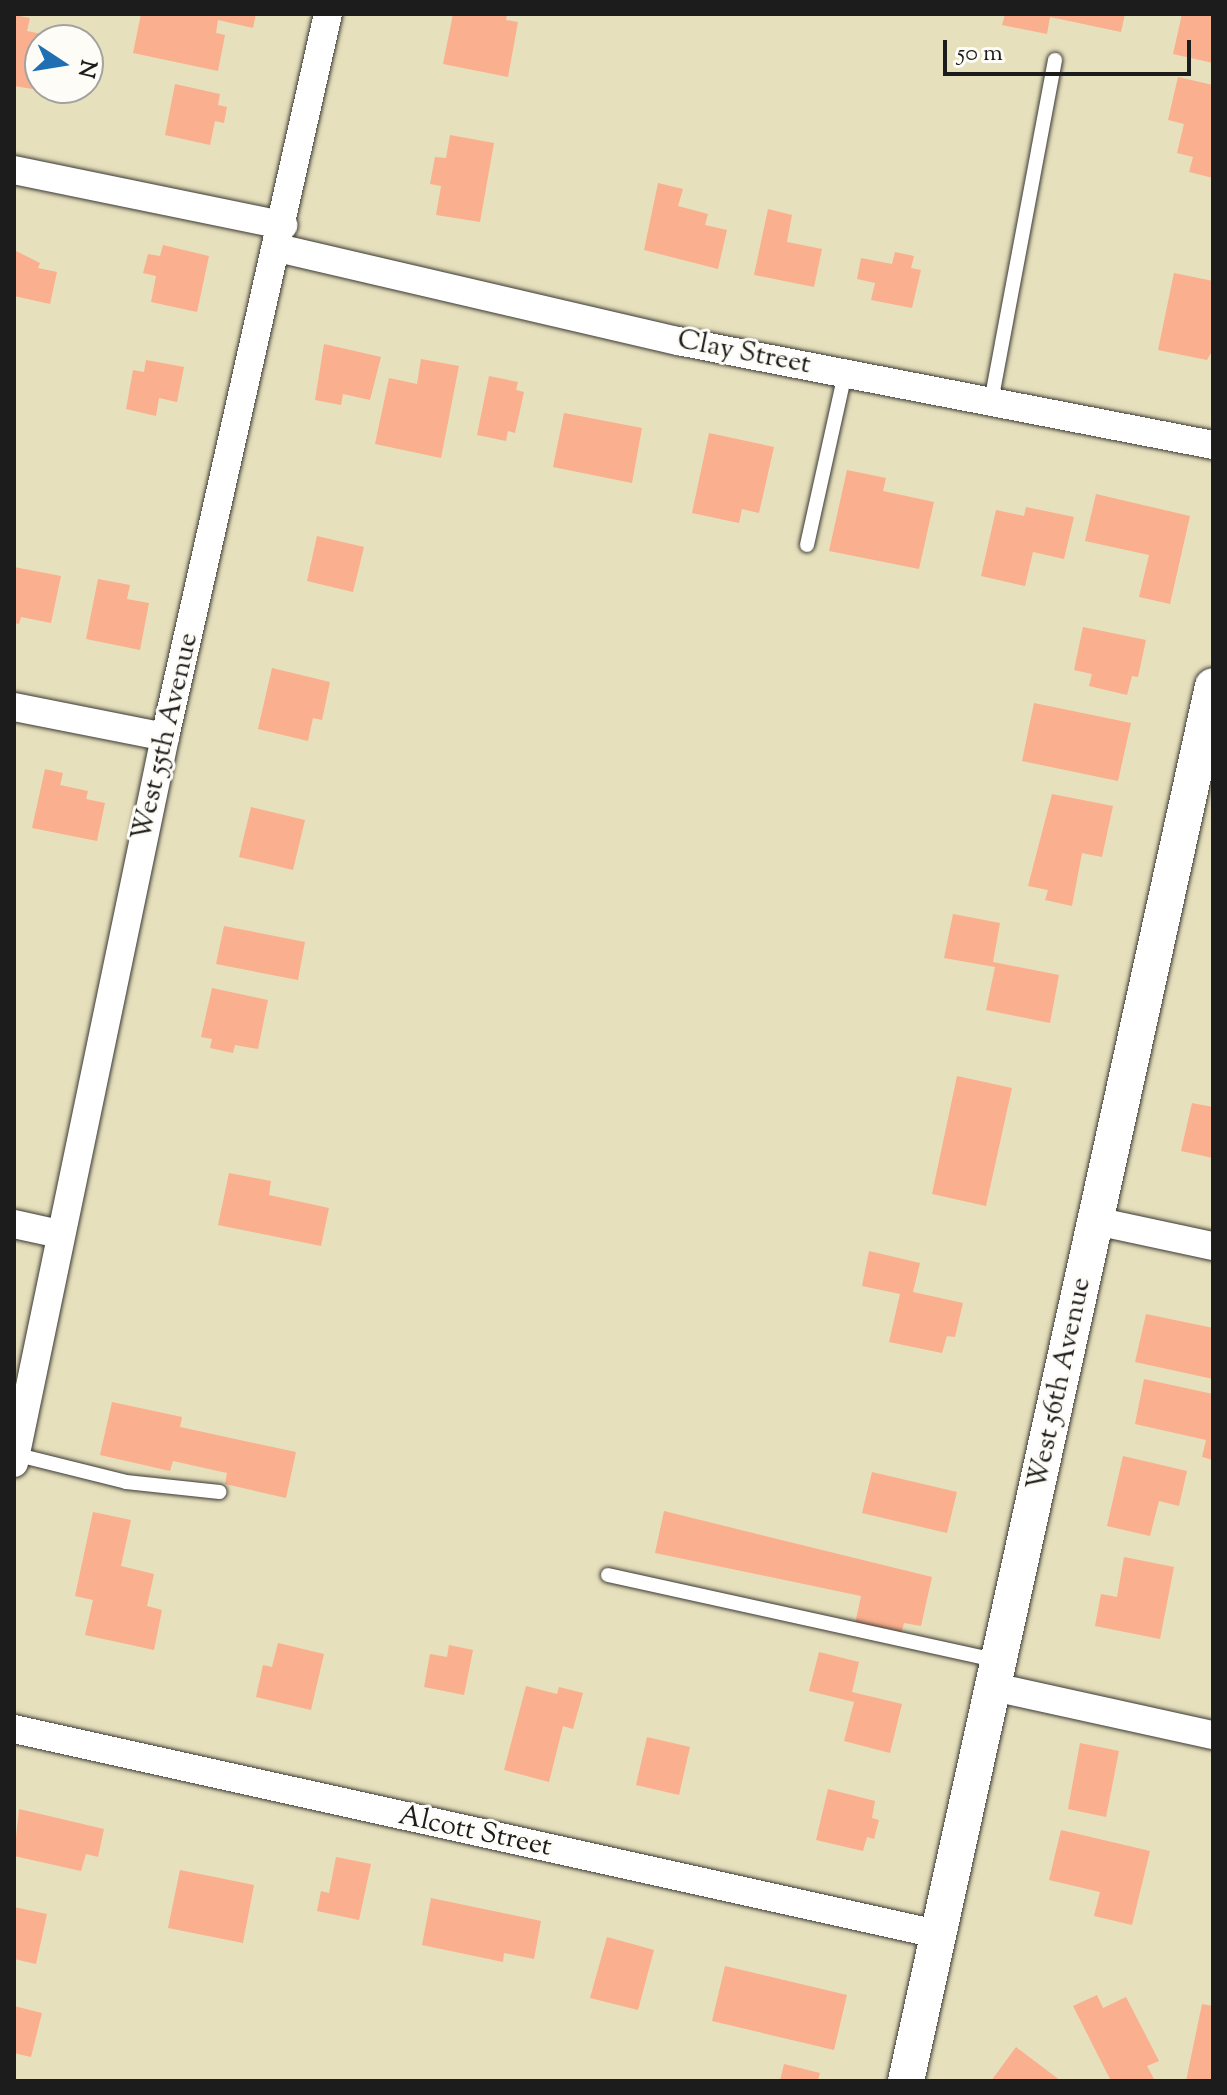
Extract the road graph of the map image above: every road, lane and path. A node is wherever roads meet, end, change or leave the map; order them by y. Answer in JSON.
{"nodes":[{"id":1,"x":328,"y":14,"type":"edge"},
{"id":2,"x":1055,"y":60,"type":"dead end"},
{"id":3,"x":14,"y":170,"type":"edge"},
{"id":4,"x":280,"y":236,"type":"junction"},
{"id":5,"x":845,"y":373,"type":"junction"},
{"id":6,"x":991,"y":402,"type":"junction"},
{"id":7,"x":1213,"y":445,"type":"edge"},
{"id":8,"x":807,"y":545,"type":"dead end"},
{"id":9,"x":1211,"y":703,"type":"edge"},
{"id":10,"x":14,"y":707,"type":"edge"},
{"id":11,"x":165,"y":737,"type":"junction"},
{"id":12,"x":1096,"y":1221,"type":"junction"},
{"id":13,"x":14,"y":1224,"type":"edge"},
{"id":14,"x":59,"y":1234,"type":"junction"},
{"id":15,"x":1213,"y":1246,"type":"edge"},
{"id":16,"x":15,"y":1457,"type":"edge"},
{"id":17,"x":219,"y":1492,"type":"dead end"},
{"id":18,"x":608,"y":1575,"type":"dead end"},
{"id":19,"x":997,"y":1674,"type":"junction"},
{"id":20,"x":14,"y":1729,"type":"edge"},
{"id":21,"x":1213,"y":1735,"type":"edge"},
{"id":22,"x":937,"y":1934,"type":"junction"},
{"id":23,"x":906,"y":2081,"type":"edge"}],
"edges":[{"from":1,"to":4,"type":"street","name":"West 55th Avenue"},
{"from":2,"to":6,"type":"lane"},
{"from":3,"to":4,"type":"street","name":"Clay Street"},
{"from":4,"to":5,"type":"street","name":"Clay Street"},
{"from":4,"to":11,"type":"street","name":"West 55th Avenue"},
{"from":5,"to":6,"type":"street","name":"Clay Street"},
{"from":5,"to":8,"type":"lane"},
{"from":6,"to":7,"type":"street","name":"Clay Street"},
{"from":9,"to":12,"type":"street","name":"West 56th Avenue"},
{"from":10,"to":11,"type":"street"},
{"from":11,"to":14,"type":"street","name":"West 55th Avenue"},
{"from":12,"to":15,"type":"street"},
{"from":12,"to":19,"type":"street","name":"West 56th Avenue"},
{"from":13,"to":14,"type":"street"},
{"from":14,"to":16,"type":"street","name":"West 55th Avenue"},
{"from":16,"to":17,"type":"lane"},
{"from":18,"to":19,"type":"lane"},
{"from":19,"to":21,"type":"street"},
{"from":19,"to":22,"type":"street","name":"West 56th Avenue"},
{"from":20,"to":22,"type":"street","name":"Alcott Street"},
{"from":22,"to":23,"type":"street","name":"West 56th Avenue"}]}
